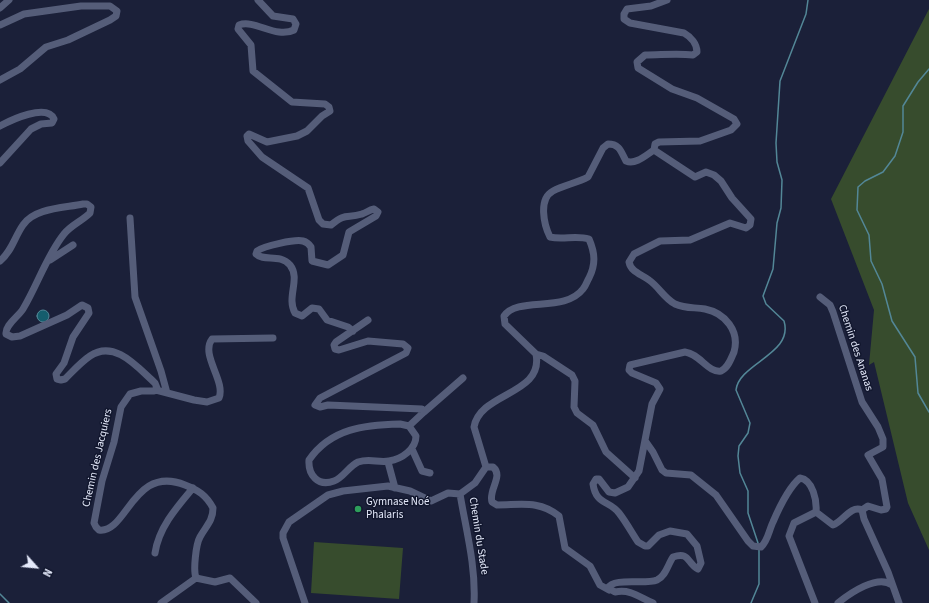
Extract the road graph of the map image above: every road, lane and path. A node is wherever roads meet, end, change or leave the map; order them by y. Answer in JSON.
{"nodes":[{"id":1,"x":9,"y":0,"type":"edge"},
{"id":2,"x":258,"y":0,"type":"edge"},
{"id":3,"x":667,"y":0,"type":"edge"},
{"id":4,"x":0,"y":8,"type":"edge"},
{"id":5,"x":0,"y":25,"type":"edge"},
{"id":6,"x":0,"y":80,"type":"edge"},
{"id":7,"x":0,"y":126,"type":"edge"},
{"id":8,"x":654,"y":150,"type":"junction"},
{"id":9,"x":0,"y":164,"type":"edge"},
{"id":10,"x":130,"y":218,"type":"dead end"},
{"id":11,"x":74,"y":246,"type":"dead end"},
{"id":12,"x":49,"y":260,"type":"junction"},
{"id":13,"x":0,"y":262,"type":"edge"},
{"id":14,"x":820,"y":297,"type":"dead end"},
{"id":15,"x":368,"y":320,"type":"dead end"},
{"id":16,"x":352,"y":331,"type":"junction"},
{"id":17,"x":273,"y":338,"type":"dead end"},
{"id":18,"x":536,"y":354,"type":"junction"},
{"id":19,"x":463,"y":378,"type":"dead end"},
{"id":20,"x":156,"y":390,"type":"junction"},
{"id":21,"x":167,"y":393,"type":"junction"},
{"id":22,"x":424,"y":412,"type":"junction"},
{"id":23,"x":409,"y":426,"type":"junction"},
{"id":24,"x":646,"y":442,"type":"junction"},
{"id":25,"x":412,"y":449,"type":"junction"},
{"id":26,"x":388,"y":462,"type":"junction"},
{"id":27,"x":486,"y":467,"type":"junction"},
{"id":28,"x":430,"y":473,"type":"dead end"},
{"id":29,"x":635,"y":478,"type":"junction"},
{"id":30,"x":193,"y":488,"type":"junction"},
{"id":31,"x":395,"y":488,"type":"junction"},
{"id":32,"x":460,"y":494,"type":"junction"},
{"id":33,"x":862,"y":510,"type":"junction"},
{"id":34,"x":816,"y":512,"type":"junction"},
{"id":35,"x":155,"y":553,"type":"dead end"},
{"id":36,"x":196,"y":578,"type":"junction"},
{"id":37,"x":892,"y":585,"type":"junction"},
{"id":38,"x":609,"y":590,"type":"junction"},
{"id":39,"x":161,"y":603,"type":"edge"},
{"id":40,"x":256,"y":603,"type":"edge"},
{"id":41,"x":305,"y":603,"type":"edge"},
{"id":42,"x":474,"y":603,"type":"edge"},
{"id":43,"x":653,"y":603,"type":"edge"},
{"id":44,"x":815,"y":603,"type":"edge"},
{"id":45,"x":838,"y":603,"type":"edge"},
{"id":46,"x":899,"y":603,"type":"edge"}],
"edges":[{"from":1,"to":4,"type":"street"},
{"from":2,"to":16,"type":"street"},
{"from":3,"to":8,"type":"street"},
{"from":5,"to":6,"type":"street"},
{"from":7,"to":9,"type":"street"},
{"from":8,"to":18,"type":"street"},
{"from":8,"to":24,"type":"street"},
{"from":10,"to":21,"type":"street"},
{"from":11,"to":12,"type":"street"},
{"from":12,"to":13,"type":"street"},
{"from":12,"to":20,"type":"street"},
{"from":14,"to":33,"type":"street","name":"Chemin des Ananas"},
{"from":15,"to":16,"type":"street"},
{"from":16,"to":22,"type":"street"},
{"from":17,"to":21,"type":"street"},
{"from":18,"to":27,"type":"street"},
{"from":18,"to":29,"type":"street"},
{"from":19,"to":22,"type":"street"},
{"from":20,"to":21,"type":"street"},
{"from":20,"to":30,"type":"street","name":"Chemin des Jacquiers"},
{"from":22,"to":23,"type":"street"},
{"from":23,"to":25,"type":"street"},
{"from":23,"to":26,"type":"street"},
{"from":24,"to":29,"type":"street"},
{"from":24,"to":34,"type":"street"},
{"from":25,"to":26,"type":"street"},
{"from":25,"to":28,"type":"street"},
{"from":26,"to":31,"type":"street"},
{"from":27,"to":32,"type":"street"},
{"from":27,"to":38,"type":"street"},
{"from":29,"to":38,"type":"street"},
{"from":30,"to":35,"type":"street"},
{"from":30,"to":36,"type":"street"},
{"from":31,"to":32,"type":"street","name":"Chemin du Stade"},
{"from":31,"to":41,"type":"street","name":"Chemin du Stade"},
{"from":32,"to":42,"type":"street","name":"Chemin du Stade"},
{"from":33,"to":34,"type":"street","name":"Chemin des Ananas"},
{"from":33,"to":37,"type":"street"},
{"from":34,"to":44,"type":"street"},
{"from":36,"to":39,"type":"street"},
{"from":36,"to":40,"type":"street"},
{"from":37,"to":45,"type":"street"},
{"from":37,"to":46,"type":"street"},
{"from":38,"to":43,"type":"street"}]}
